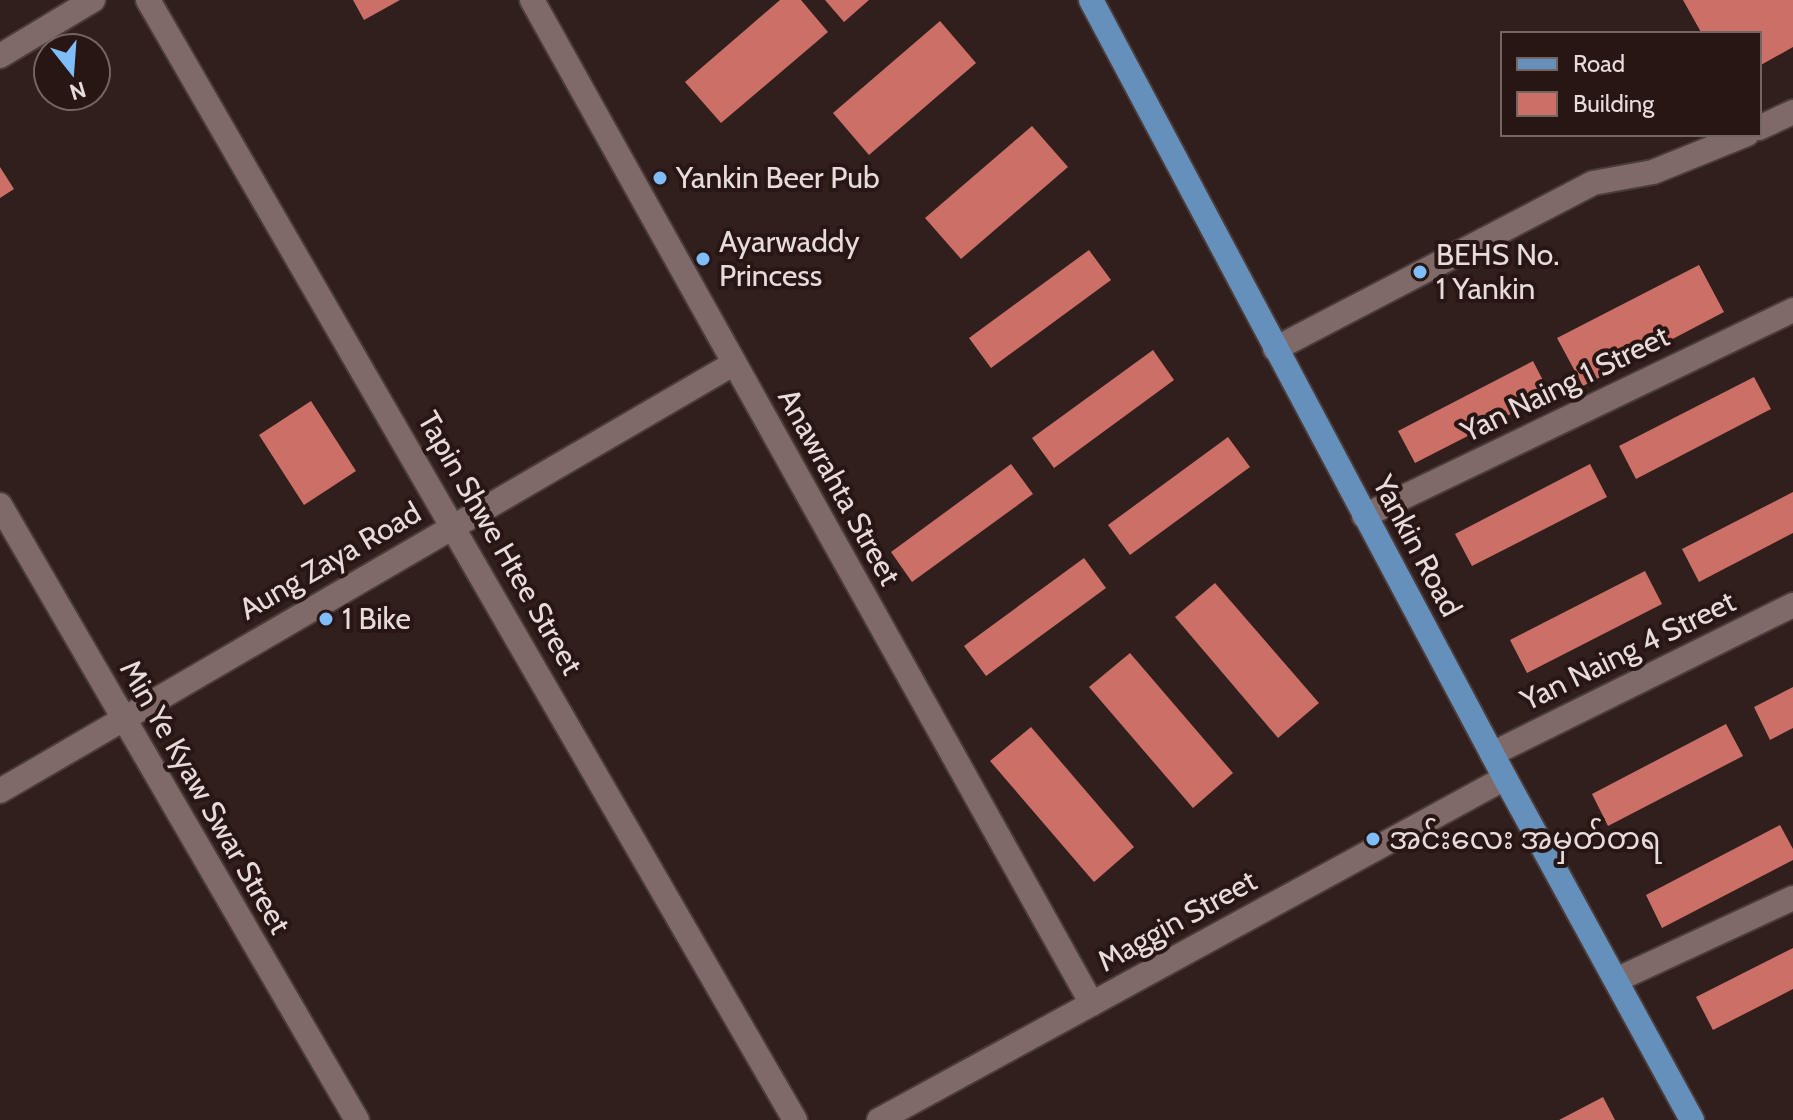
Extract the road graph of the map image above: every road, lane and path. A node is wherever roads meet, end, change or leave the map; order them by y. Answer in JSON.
{"nodes":[{"id":1,"x":93,"y":0,"type":"edge"},
{"id":2,"x":148,"y":0,"type":"edge"},
{"id":3,"x":532,"y":0,"type":"edge"},
{"id":4,"x":1091,"y":0,"type":"edge"},
{"id":5,"x":0,"y":56,"type":"edge"},
{"id":6,"x":1793,"y":112,"type":"edge"},
{"id":7,"x":1761,"y":127,"type":"edge"},
{"id":8,"x":1742,"y":136,"type":"edge"},
{"id":9,"x":1793,"y":310,"type":"edge"},
{"id":10,"x":1275,"y":349,"type":"junction"},
{"id":11,"x":733,"y":364,"type":"junction"},
{"id":12,"x":0,"y":505,"type":"edge"},
{"id":13,"x":1364,"y":516,"type":"junction"},
{"id":14,"x":454,"y":526,"type":"junction"},
{"id":15,"x":1793,"y":605,"type":"edge"},
{"id":16,"x":123,"y":718,"type":"junction"},
{"id":17,"x":1492,"y":754,"type":"junction"},
{"id":18,"x":1505,"y":778,"type":"junction"},
{"id":19,"x":0,"y":791,"type":"edge"},
{"id":20,"x":1793,"y":898,"type":"edge"},
{"id":21,"x":1616,"y":980,"type":"junction"},
{"id":22,"x":1092,"y":1004,"type":"junction"},
{"id":23,"x":357,"y":1120,"type":"edge"},
{"id":24,"x":795,"y":1120,"type":"edge"},
{"id":25,"x":879,"y":1120,"type":"edge"},
{"id":26,"x":1692,"y":1120,"type":"edge"}],
"edges":[{"from":1,"to":5,"type":"street"},
{"from":2,"to":14,"type":"street","name":"Tapin Shwe Htee Street"},
{"from":3,"to":11,"type":"street","name":"Anawrahta Street"},
{"from":4,"to":10,"type":"main road","name":"Yankin Road"},
{"from":6,"to":7,"type":"street"},
{"from":8,"to":10,"type":"street"},
{"from":9,"to":13,"type":"street","name":"Yan Naing 1 Street"},
{"from":10,"to":13,"type":"main road","name":"Yankin Road"},
{"from":11,"to":14,"type":"street","name":"Aung Zaya Road"},
{"from":11,"to":22,"type":"street","name":"Anawrahta Street"},
{"from":12,"to":16,"type":"street","name":"Min Ye Kyaw Swar Street"},
{"from":13,"to":17,"type":"main road","name":"Yankin Road"},
{"from":14,"to":16,"type":"street","name":"Aung Zaya Road"},
{"from":14,"to":24,"type":"street","name":"Tapin Shwe Htee Street"},
{"from":15,"to":17,"type":"street","name":"Yan Naing 4 Street"},
{"from":16,"to":19,"type":"street","name":"Aung Zaya Road"},
{"from":16,"to":23,"type":"street","name":"Min Ye Kyaw Swar Street"},
{"from":17,"to":18,"type":"main road","name":"Yankin Road"},
{"from":18,"to":21,"type":"main road","name":"Yankin Road"},
{"from":18,"to":22,"type":"street","name":"Maggin Street"},
{"from":20,"to":21,"type":"street"},
{"from":21,"to":26,"type":"main road","name":"Yankin Road"},
{"from":22,"to":25,"type":"street","name":"Maggin Street"}]}
